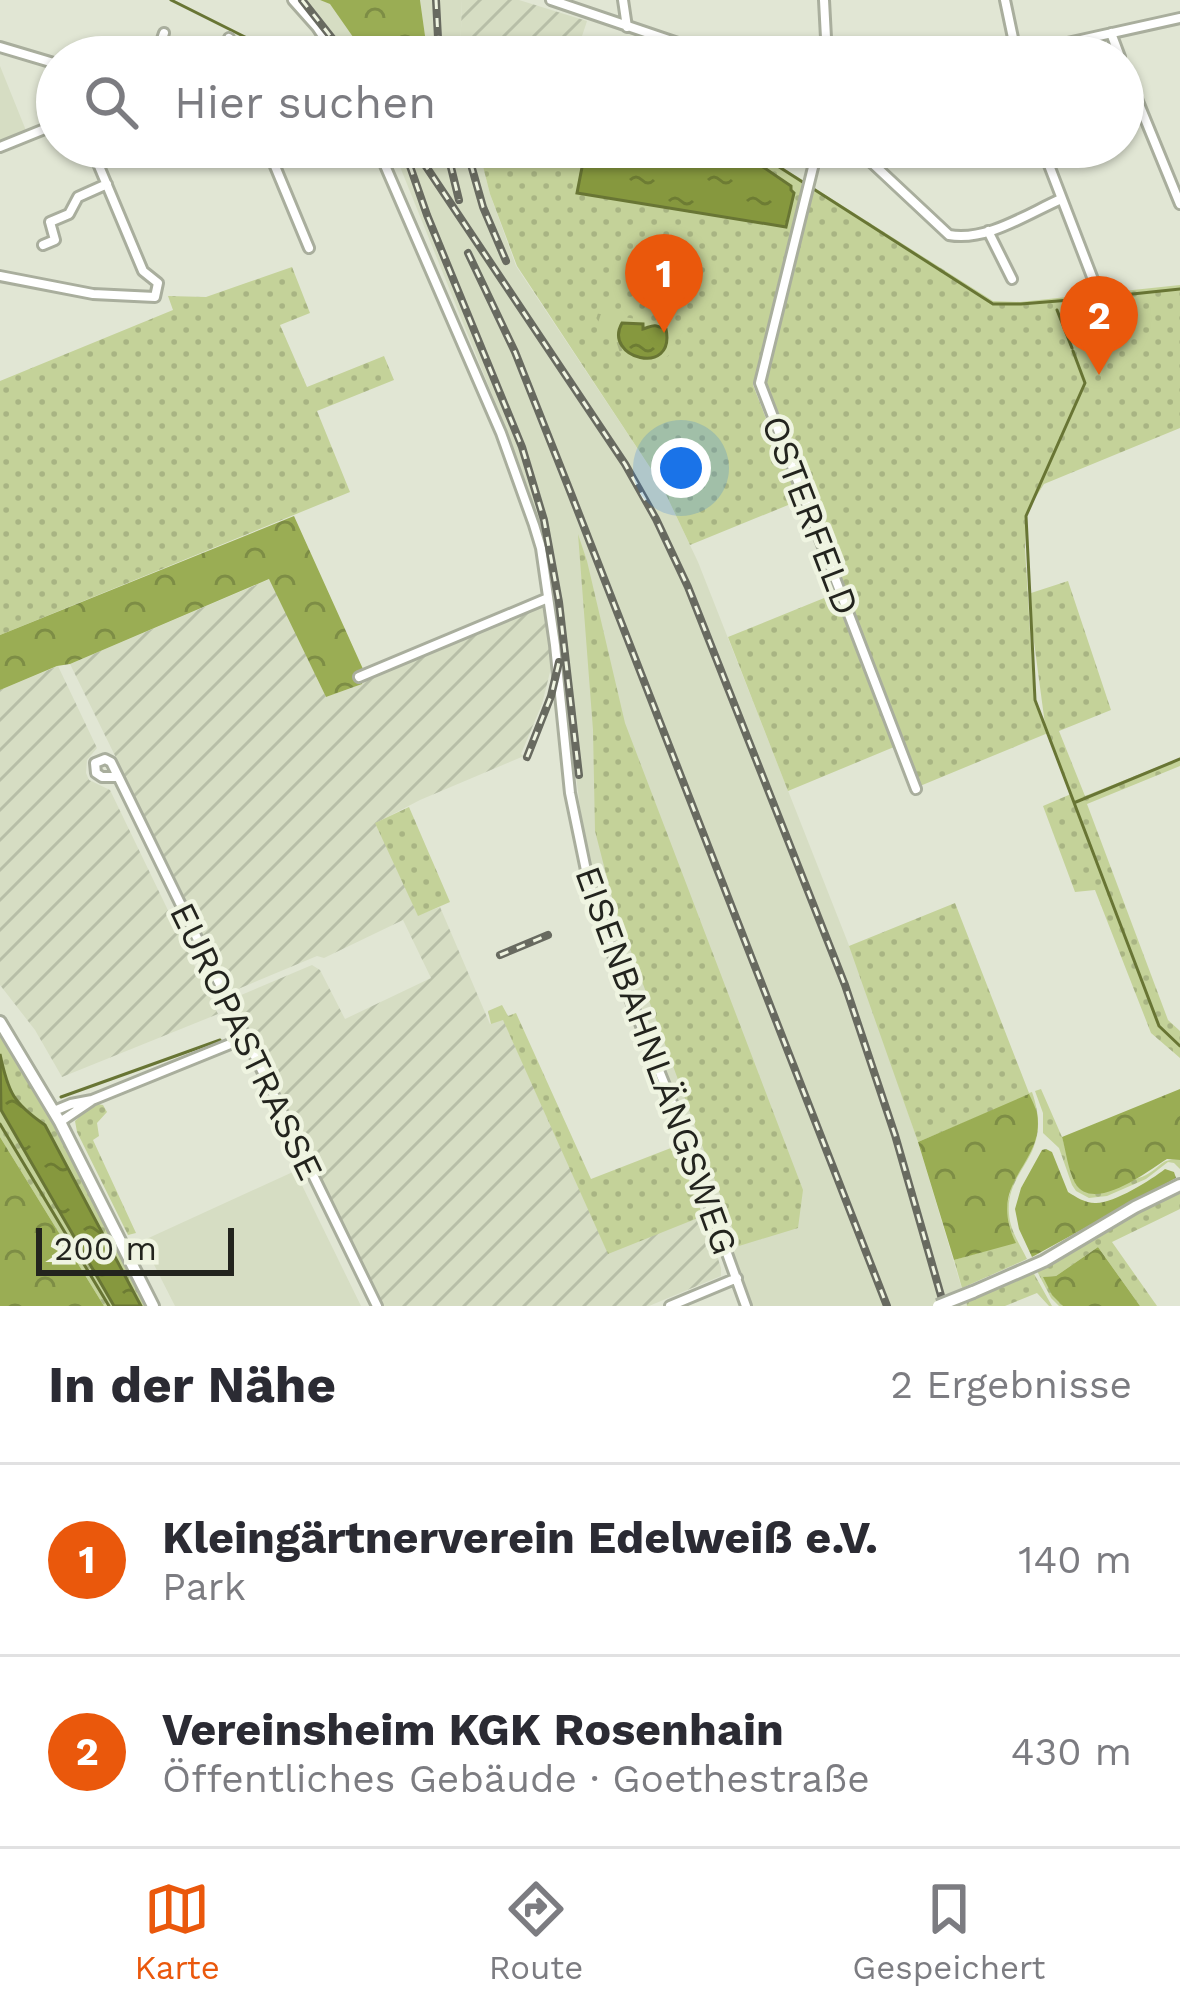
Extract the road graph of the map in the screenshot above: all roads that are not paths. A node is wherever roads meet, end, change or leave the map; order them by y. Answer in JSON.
{"nodes":[{"id":1,"x":293,"y":0,"type":"edge"},
{"id":2,"x":551,"y":0,"type":"edge"},
{"id":3,"x":622,"y":0,"type":"edge"},
{"id":4,"x":824,"y":0,"type":"edge"},
{"id":5,"x":1005,"y":0,"type":"edge"},
{"id":6,"x":1180,"y":18,"type":"edge"},
{"id":7,"x":627,"y":27,"type":"junction"},
{"id":8,"x":1111,"y":33,"type":"junction"},
{"id":9,"x":323,"y":36,"type":"edge"},
{"id":10,"x":655,"y":36,"type":"edge"},
{"id":11,"x":825,"y":36,"type":"edge"},
{"id":12,"x":1012,"y":36,"type":"edge"},
{"id":13,"x":1099,"y":36,"type":"edge"},
{"id":14,"x":1112,"y":36,"type":"edge"},
{"id":15,"x":0,"y":46,"type":"edge"},
{"id":16,"x":36,"y":57,"type":"edge"},
{"id":17,"x":1144,"y":115,"type":"edge"},
{"id":18,"x":36,"y":132,"type":"edge"},
{"id":19,"x":0,"y":147,"type":"edge"},
{"id":20,"x":100,"y":168,"type":"edge"},
{"id":21,"x":276,"y":168,"type":"edge"},
{"id":22,"x":386,"y":168,"type":"edge"},
{"id":23,"x":813,"y":168,"type":"edge"},
{"id":24,"x":877,"y":168,"type":"edge"},
{"id":25,"x":1050,"y":168,"type":"edge"},
{"id":26,"x":107,"y":184,"type":"junction"},
{"id":27,"x":1061,"y":199,"type":"junction"},
{"id":28,"x":1180,"y":204,"type":"edge"},
{"id":29,"x":988,"y":231,"type":"junction"},
{"id":30,"x":43,"y":244,"type":"dead end"},
{"id":31,"x":309,"y":248,"type":"dead end"},
{"id":32,"x":0,"y":276,"type":"edge"},
{"id":33,"x":1012,"y":279,"type":"dead end"},
{"id":34,"x":1114,"y":334,"type":"dead end"},
{"id":35,"x":548,"y":598,"type":"junction"},
{"id":36,"x":359,"y":677,"type":"dead end"},
{"id":37,"x":116,"y":777,"type":"dead end"},
{"id":38,"x":916,"y":789,"type":"dead end"},
{"id":39,"x":0,"y":1022,"type":"edge"},
{"id":40,"x":245,"y":1038,"type":"junction"},
{"id":41,"x":57,"y":1116,"type":"junction"},
{"id":42,"x":1180,"y":1185,"type":"edge"},
{"id":43,"x":736,"y":1278,"type":"junction"},
{"id":44,"x":153,"y":1306,"type":"edge"},
{"id":45,"x":376,"y":1306,"type":"edge"},
{"id":46,"x":670,"y":1306,"type":"edge"},
{"id":47,"x":746,"y":1306,"type":"edge"},
{"id":48,"x":938,"y":1306,"type":"edge"}],
"edges":[{"from":1,"to":9,"type":"street"},
{"from":2,"to":7,"type":"street"},
{"from":3,"to":7,"type":"street"},
{"from":4,"to":11,"type":"street"},
{"from":5,"to":12,"type":"street"},
{"from":6,"to":8,"type":"street"},
{"from":7,"to":10,"type":"street"},
{"from":8,"to":13,"type":"street"},
{"from":8,"to":14,"type":"street"},
{"from":15,"to":16,"type":"street"},
{"from":17,"to":28,"type":"street"},
{"from":18,"to":19,"type":"street"},
{"from":20,"to":26,"type":"street"},
{"from":21,"to":31,"type":"street"},
{"from":22,"to":35,"type":"street","name":"EISENBAHNLÄNGSWEG"},
{"from":23,"to":38,"type":"street","name":"OSTERFELD"},
{"from":24,"to":29,"type":"street"},
{"from":25,"to":27,"type":"street"},
{"from":26,"to":30,"type":"street"},
{"from":26,"to":32,"type":"street"},
{"from":27,"to":29,"type":"street"},
{"from":27,"to":34,"type":"street"},
{"from":29,"to":33,"type":"street"},
{"from":35,"to":36,"type":"street"},
{"from":35,"to":43,"type":"street","name":"EISENBAHNLÄNGSWEG"},
{"from":37,"to":40,"type":"street","name":"EUROPASTRASSE"},
{"from":39,"to":41,"type":"main road"},
{"from":40,"to":41,"type":"street"},
{"from":40,"to":45,"type":"street","name":"EUROPASTRASSE"},
{"from":41,"to":44,"type":"main road"},
{"from":42,"to":48,"type":"main road","bridge":true},
{"from":43,"to":46,"type":"street"},
{"from":43,"to":47,"type":"street","name":"EISENBAHNLÄNGSWEG"}]}
